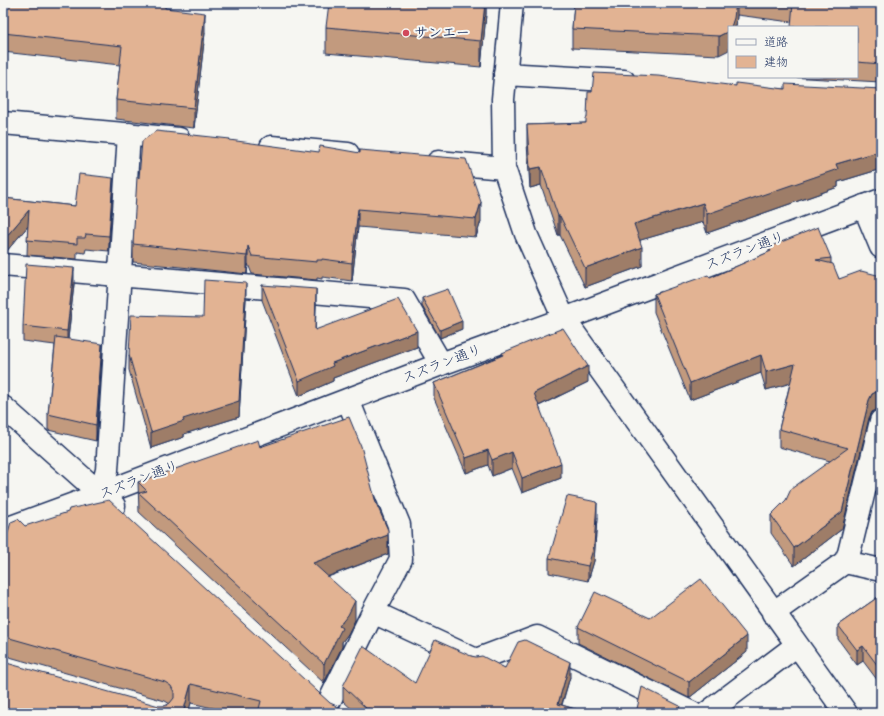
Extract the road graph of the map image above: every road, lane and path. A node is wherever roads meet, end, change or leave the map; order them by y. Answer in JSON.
{"nodes":[{"id":1,"x":512,"y":3,"type":"edge"},
{"id":2,"x":505,"y":74,"type":"junction"},
{"id":3,"x":646,"y":82,"type":"edge"},
{"id":4,"x":3,"y":123,"type":"edge"},
{"id":5,"x":129,"y":134,"type":"junction"},
{"id":6,"x":199,"y":140,"type":"edge"},
{"id":7,"x":254,"y":145,"type":"edge"},
{"id":8,"x":371,"y":156,"type":"edge"},
{"id":9,"x":418,"y":160,"type":"edge"},
{"id":10,"x":504,"y":168,"type":"junction"},
{"id":11,"x":872,"y":203,"type":"edge"},
{"id":12,"x":881,"y":247,"type":"edge"},
{"id":13,"x":3,"y":265,"type":"edge"},
{"id":14,"x":118,"y":275,"type":"junction"},
{"id":15,"x":564,"y":319,"type":"junction"},
{"id":16,"x":441,"y":364,"type":"junction"},
{"id":17,"x":348,"y":400,"type":"junction"},
{"id":18,"x":3,"y":407,"type":"edge"},
{"id":19,"x":881,"y":421,"type":"edge"},
{"id":20,"x":101,"y":494,"type":"junction"},
{"id":21,"x":130,"y":521,"type":"edge"},
{"id":22,"x":3,"y":530,"type":"edge"},
{"id":23,"x":844,"y":562,"type":"junction"},
{"id":24,"x":881,"y":570,"type":"edge"},
{"id":25,"x":373,"y":612,"type":"junction"},
{"id":26,"x":773,"y":613,"type":"junction"},
{"id":27,"x":797,"y":645,"type":"junction"},
{"id":28,"x":311,"y":688,"type":"edge"},
{"id":29,"x":333,"y":709,"type":"edge"},
{"id":30,"x":692,"y":713,"type":"edge"},
{"id":31,"x":707,"y":713,"type":"edge"},
{"id":32,"x":846,"y":713,"type":"edge"}],
"edges":[{"from":1,"to":2,"type":"street"},
{"from":2,"to":3,"type":"street"},
{"from":2,"to":10,"type":"street"},
{"from":4,"to":5,"type":"street"},
{"from":5,"to":6,"type":"street"},
{"from":5,"to":14,"type":"street"},
{"from":7,"to":8,"type":"street"},
{"from":9,"to":10,"type":"street"},
{"from":10,"to":15,"type":"street"},
{"from":11,"to":12,"type":"street"},
{"from":11,"to":15,"type":"street","name":"スズラン通り"},
{"from":13,"to":14,"type":"street"},
{"from":14,"to":16,"type":"street"},
{"from":14,"to":20,"type":"street"},
{"from":15,"to":16,"type":"street","name":"スズラン通り"},
{"from":15,"to":26,"type":"street"},
{"from":16,"to":17,"type":"street","name":"スズラン通り"},
{"from":17,"to":20,"type":"street","name":"スズラン通り"},
{"from":17,"to":25,"type":"street"},
{"from":18,"to":20,"type":"street"},
{"from":19,"to":23,"type":"street"},
{"from":20,"to":21,"type":"street"},
{"from":20,"to":22,"type":"street","name":"スズラン通り"},
{"from":23,"to":24,"type":"street"},
{"from":23,"to":26,"type":"street"},
{"from":25,"to":29,"type":"street"},
{"from":25,"to":30,"type":"street"},
{"from":26,"to":27,"type":"street"},
{"from":27,"to":31,"type":"street"},
{"from":27,"to":32,"type":"street"},
{"from":28,"to":29,"type":"street"}]}
